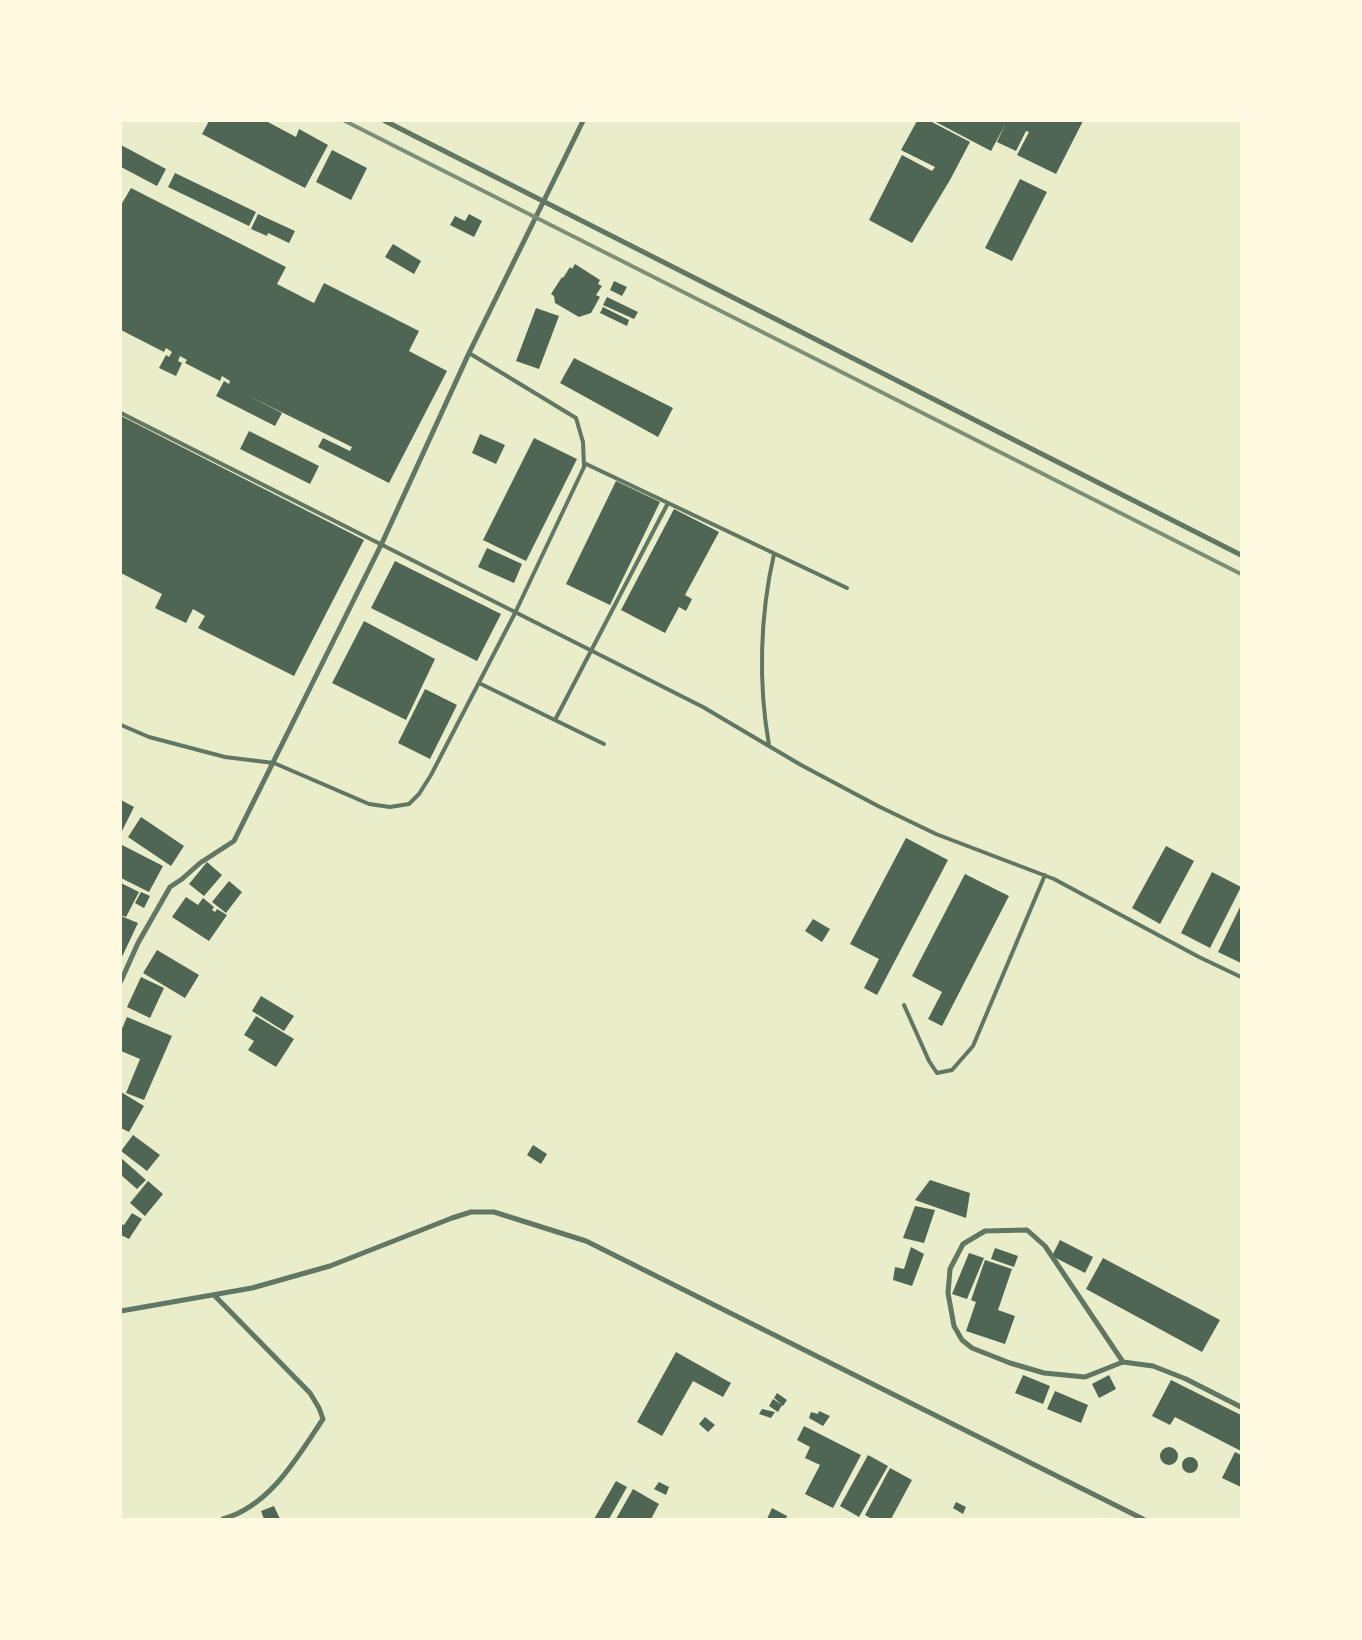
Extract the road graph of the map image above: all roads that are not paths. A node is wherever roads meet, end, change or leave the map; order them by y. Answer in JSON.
{"nodes":[{"id":1,"x":385,"y":121,"type":"edge"},
{"id":2,"x":583,"y":121,"type":"edge"},
{"id":3,"x":545,"y":202,"type":"junction"},
{"id":4,"x":469,"y":353,"type":"junction"},
{"id":5,"x":121,"y":412,"type":"edge"},
{"id":6,"x":584,"y":464,"type":"junction"},
{"id":7,"x":668,"y":503,"type":"junction"},
{"id":8,"x":382,"y":543,"type":"junction"},
{"id":9,"x":774,"y":554,"type":"junction"},
{"id":10,"x":1241,"y":555,"type":"edge"},
{"id":11,"x":847,"y":588,"type":"dead end"},
{"id":12,"x":515,"y":612,"type":"junction"},
{"id":13,"x":591,"y":651,"type":"junction"},
{"id":14,"x":479,"y":683,"type":"junction"},
{"id":15,"x":555,"y":720,"type":"junction"},
{"id":16,"x":121,"y":725,"type":"edge"},
{"id":17,"x":604,"y":744,"type":"dead end"},
{"id":18,"x":769,"y":745,"type":"junction"},
{"id":19,"x":274,"y":763,"type":"junction"},
{"id":20,"x":1045,"y":876,"type":"junction"},
{"id":21,"x":1241,"y":977,"type":"edge"},
{"id":22,"x":121,"y":981,"type":"edge"},
{"id":23,"x":904,"y":1005,"type":"dead end"},
{"id":24,"x":214,"y":1295,"type":"junction"},
{"id":25,"x":121,"y":1311,"type":"edge"},
{"id":26,"x":1123,"y":1362,"type":"junction"},
{"id":27,"x":1241,"y":1407,"type":"edge"},
{"id":28,"x":223,"y":1519,"type":"edge"},
{"id":29,"x":1144,"y":1519,"type":"edge"}],
"edges":[{"from":1,"to":3,"type":"street"},
{"from":2,"to":3,"type":"street"},
{"from":3,"to":4,"type":"street"},
{"from":3,"to":10,"type":"street"},
{"from":4,"to":6,"type":"lane"},
{"from":4,"to":8,"type":"street"},
{"from":5,"to":8,"type":"lane"},
{"from":6,"to":7,"type":"lane"},
{"from":6,"to":12,"type":"lane"},
{"from":7,"to":9,"type":"lane"},
{"from":7,"to":13,"type":"lane"},
{"from":8,"to":12,"type":"lane"},
{"from":8,"to":19,"type":"street"},
{"from":9,"to":11,"type":"lane"},
{"from":9,"to":18,"type":"lane"},
{"from":12,"to":13,"type":"lane"},
{"from":12,"to":14,"type":"lane"},
{"from":13,"to":15,"type":"lane"},
{"from":13,"to":18,"type":"lane"},
{"from":14,"to":15,"type":"lane"},
{"from":14,"to":19,"type":"lane"},
{"from":15,"to":17,"type":"lane"},
{"from":16,"to":19,"type":"lane"},
{"from":18,"to":20,"type":"lane"},
{"from":19,"to":22,"type":"street"},
{"from":20,"to":21,"type":"lane"},
{"from":20,"to":23,"type":"lane"},
{"from":24,"to":25,"type":"street"},
{"from":24,"to":28,"type":"street"},
{"from":24,"to":29,"type":"street"},
{"from":26,"to":26,"type":"street"},
{"from":26,"to":27,"type":"street"}]}
